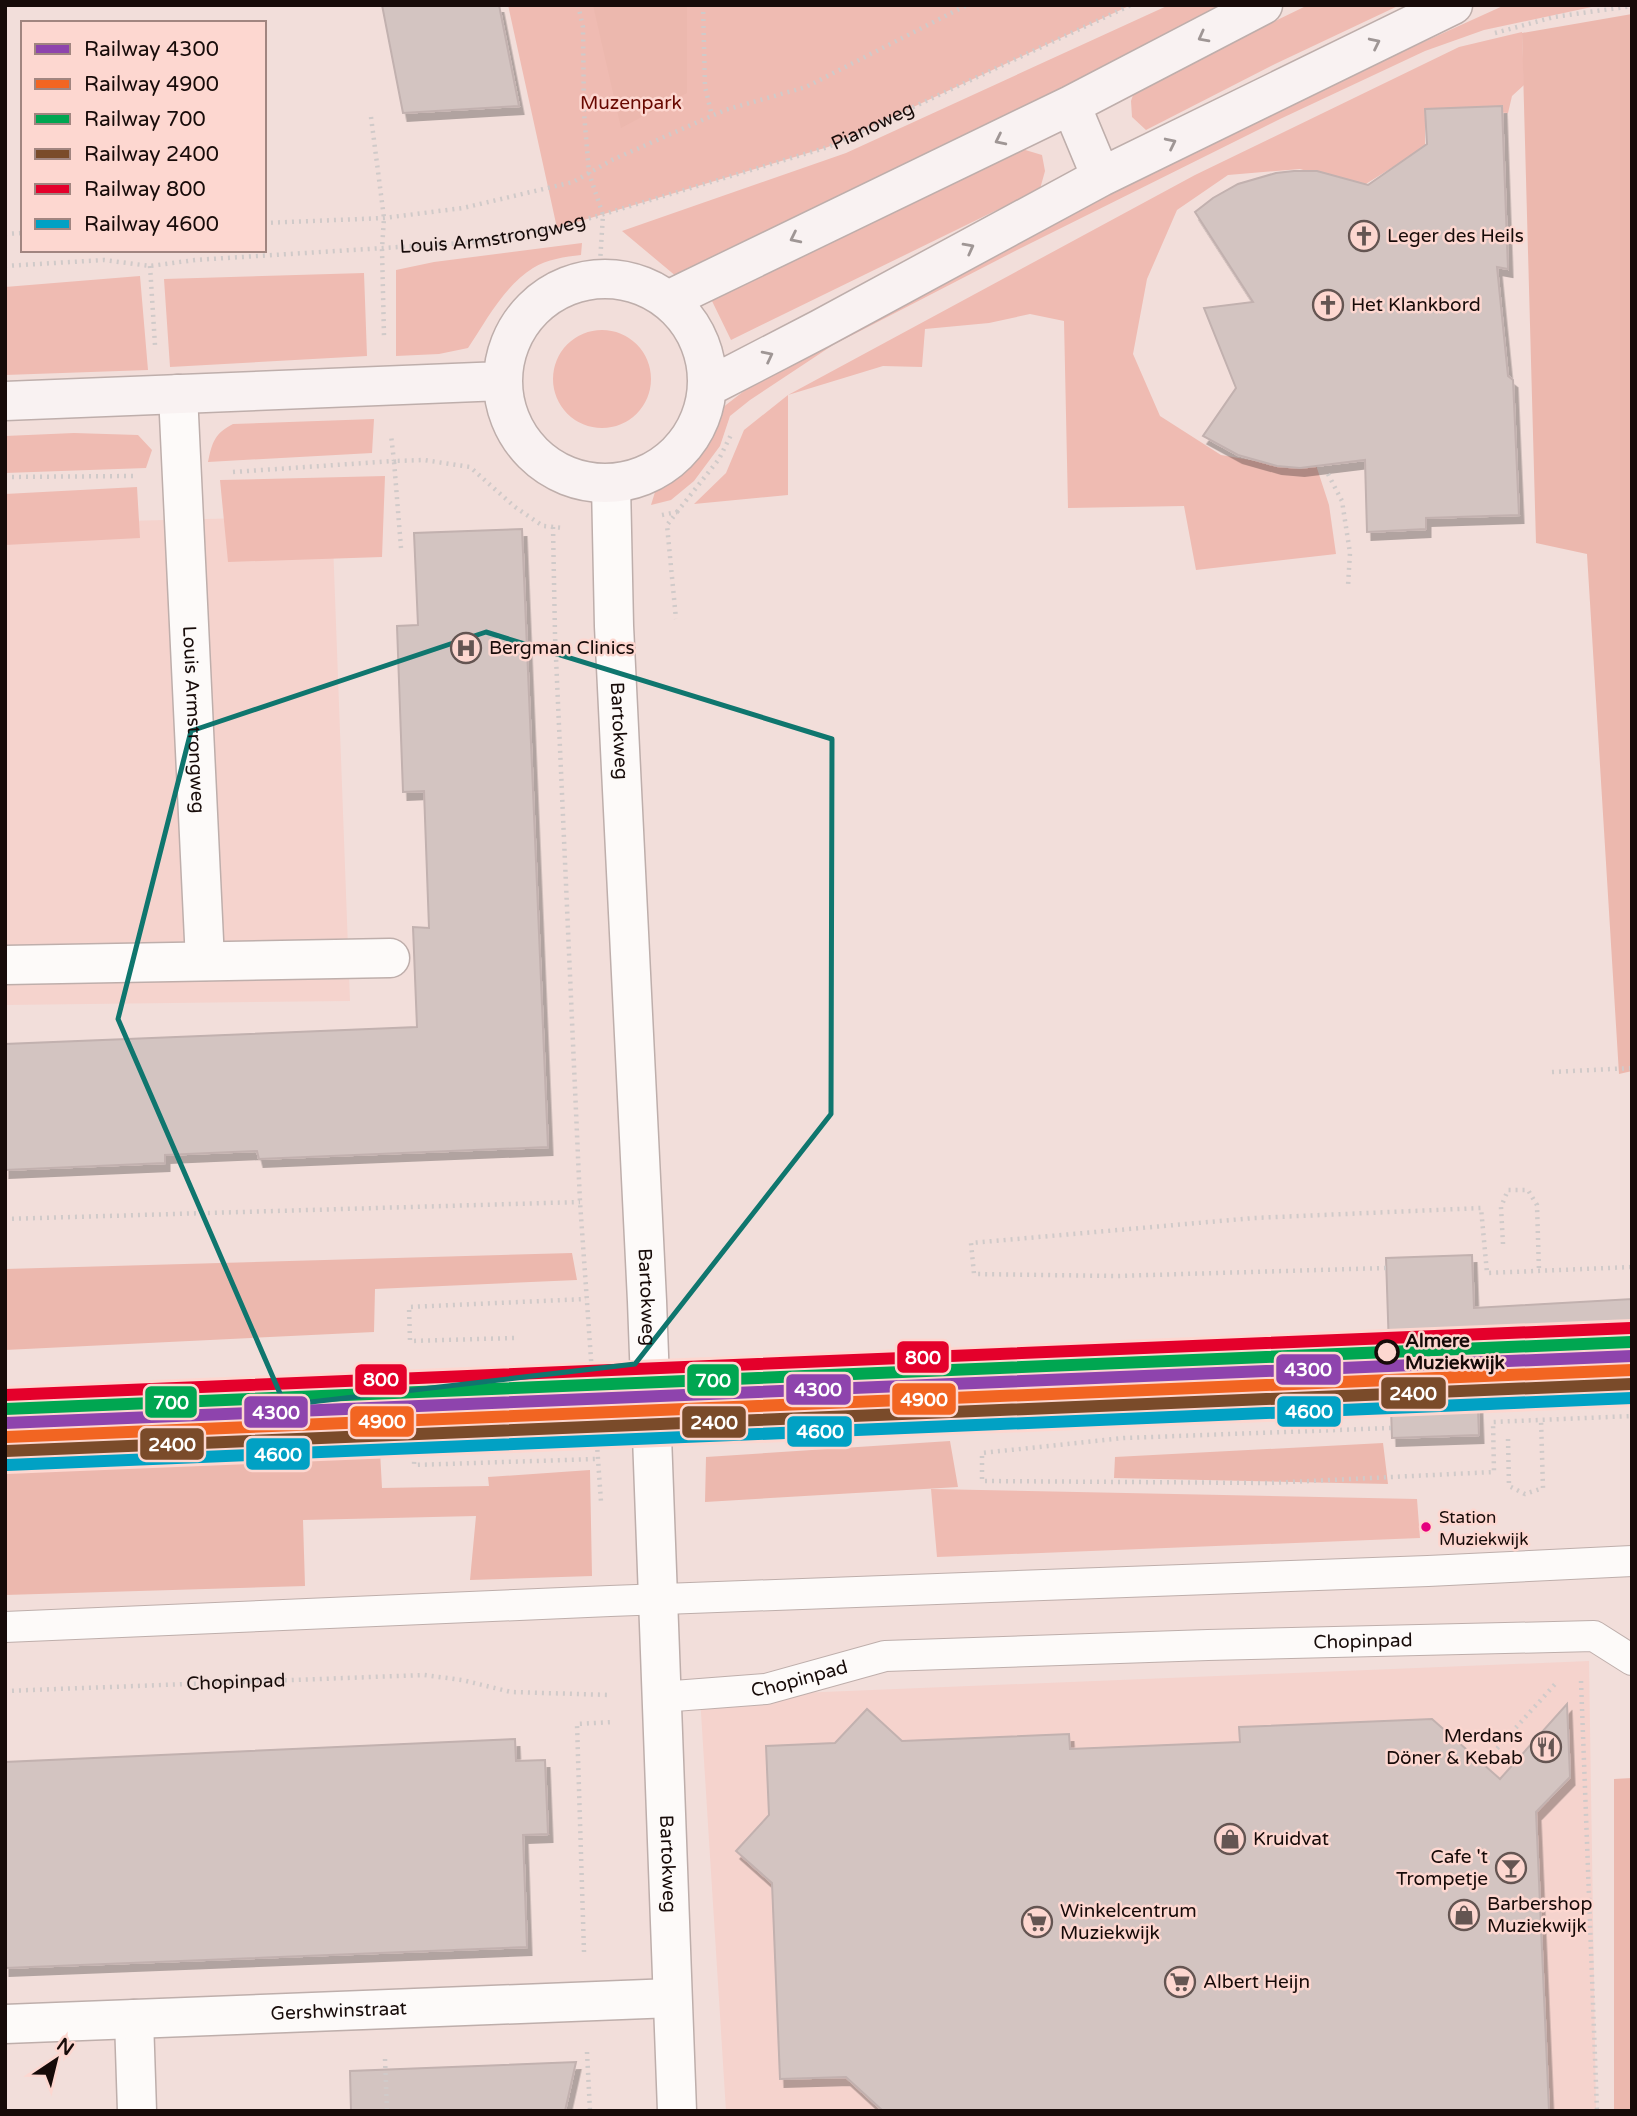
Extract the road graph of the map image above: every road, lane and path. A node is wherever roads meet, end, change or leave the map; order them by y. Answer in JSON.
{"nodes":[{"id":1,"x":578,"y":5,"type":"edge"},
{"id":2,"x":703,"y":5,"type":"edge"},
{"id":3,"x":967,"y":5,"type":"edge"},
{"id":4,"x":1131,"y":5,"type":"edge"},
{"id":5,"x":1263,"y":5,"type":"edge"},
{"id":6,"x":1453,"y":5,"type":"edge"},
{"id":7,"x":1071,"y":105,"type":"junction"},
{"id":8,"x":712,"y":116,"type":"junction"},
{"id":9,"x":371,"y":117,"type":"dead end"},
{"id":10,"x":589,"y":173,"type":"junction"},
{"id":11,"x":1101,"y":177,"type":"junction"},
{"id":12,"x":603,"y":215,"type":"junction"},
{"id":13,"x":384,"y":218,"type":"junction"},
{"id":14,"x":266,"y":223,"type":"edge"},
{"id":15,"x":382,"y":249,"type":"junction"},
{"id":16,"x":5,"y":266,"type":"edge"},
{"id":17,"x":150,"y":266,"type":"junction"},
{"id":18,"x":599,"y":279,"type":"junction"},
{"id":19,"x":668,"y":300,"type":"junction"},
{"id":20,"x":502,"y":381,"type":"junction"},
{"id":21,"x":385,"y":386,"type":"junction"},
{"id":22,"x":708,"y":387,"type":"junction"},
{"id":23,"x":178,"y":394,"type":"junction"},
{"id":24,"x":5,"y":401,"type":"edge"},
{"id":25,"x":394,"y":461,"type":"junction"},
{"id":26,"x":1328,"y":474,"type":"dead end"},
{"id":27,"x":181,"y":476,"type":"junction"},
{"id":28,"x":5,"y":478,"type":"edge"},
{"id":29,"x":611,"y":484,"type":"junction"},
{"id":30,"x":612,"y":525,"type":"junction"},
{"id":31,"x":553,"y":527,"type":"junction"},
{"id":32,"x":401,"y":548,"type":"dead end"},
{"id":33,"x":1348,"y":586,"type":"dead end"},
{"id":34,"x":390,"y":958,"type":"dead end"},
{"id":35,"x":205,"y":961,"type":"junction"},
{"id":36,"x":5,"y":965,"type":"edge"},
{"id":37,"x":1632,"y":1068,"type":"edge"},
{"id":38,"x":1552,"y":1072,"type":"dead end"},
{"id":39,"x":580,"y":1202,"type":"junction"},
{"id":40,"x":5,"y":1219,"type":"edge"},
{"id":41,"x":1503,"y":1244,"type":"dead end"},
{"id":42,"x":1632,"y":1267,"type":"edge"},
{"id":43,"x":1385,"y":1268,"type":"dead end"},
{"id":44,"x":1539,"y":1270,"type":"junction"},
{"id":45,"x":586,"y":1299,"type":"junction"},
{"id":46,"x":514,"y":1338,"type":"dead end"},
{"id":47,"x":1632,"y":1416,"type":"edge"},
{"id":48,"x":1541,"y":1419,"type":"junction"},
{"id":49,"x":1391,"y":1428,"type":"dead end"},
{"id":50,"x":516,"y":1433,"type":"dead end"},
{"id":51,"x":1508,"y":1439,"type":"dead end"},
{"id":52,"x":596,"y":1459,"type":"junction"},
{"id":53,"x":601,"y":1510,"type":"dead end"},
{"id":54,"x":1632,"y":1561,"type":"edge"},
{"id":55,"x":658,"y":1601,"type":"junction"},
{"id":56,"x":5,"y":1627,"type":"edge"},
{"id":57,"x":1540,"y":1638,"type":"junction"},
{"id":58,"x":1632,"y":1660,"type":"edge"},
{"id":59,"x":1559,"y":1680,"type":"junction"},
{"id":60,"x":5,"y":1691,"type":"edge"},
{"id":61,"x":617,"y":1695,"type":"junction"},
{"id":62,"x":661,"y":1697,"type":"junction"},
{"id":63,"x":1483,"y":1764,"type":"dead end"},
{"id":64,"x":672,"y":1998,"type":"junction"},
{"id":65,"x":585,"y":2001,"type":"junction"},
{"id":66,"x":134,"y":2019,"type":"junction"},
{"id":67,"x":5,"y":2024,"type":"edge"},
{"id":68,"x":137,"y":2111,"type":"edge"},
{"id":69,"x":590,"y":2111,"type":"edge"},
{"id":70,"x":677,"y":2111,"type":"edge"},
{"id":71,"x":1597,"y":2111,"type":"edge"}],
"edges":[{"from":1,"to":10,"type":"path"},
{"from":2,"to":8,"type":"path"},
{"from":3,"to":8,"type":"path"},
{"from":4,"to":12,"type":"path","name":"Pianoweg"},
{"from":5,"to":7,"type":"street","one_way":true},
{"from":11,"to":6,"type":"street","one_way":true},
{"from":7,"to":11,"type":"street"},
{"from":7,"to":19,"type":"street","one_way":true},
{"from":8,"to":10,"type":"path"},
{"from":9,"to":13,"type":"path","name":"Louis Armstrongweg"},
{"from":10,"to":12,"type":"path"},
{"from":10,"to":13,"type":"path","name":"Louis Armstrongweg"},
{"from":22,"to":11,"type":"street","one_way":true},
{"from":12,"to":15,"type":"path","name":"Louis Armstrongweg"},
{"from":12,"to":18,"type":"path"},
{"from":13,"to":14,"type":"path","name":"Louis Armstrongweg"},
{"from":13,"to":15,"type":"path","name":"Louis Armstrongweg"},
{"from":15,"to":17,"type":"path","name":"Louis Armstrongweg"},
{"from":15,"to":21,"type":"path","name":"Louis Armstrongweg"},
{"from":16,"to":17,"type":"path","name":"Louis Armstrongweg"},
{"from":17,"to":23,"type":"path"},
{"from":18,"to":19,"type":"street"},
{"from":18,"to":20,"type":"street"},
{"from":19,"to":22,"type":"street"},
{"from":20,"to":21,"type":"street"},
{"from":20,"to":29,"type":"street"},
{"from":21,"to":23,"type":"street"},
{"from":21,"to":25,"type":"path","name":"Louis Armstrongweg"},
{"from":22,"to":29,"type":"street"},
{"from":23,"to":24,"type":"street"},
{"from":23,"to":27,"type":"street","name":"Louis Armstrongweg"},
{"from":25,"to":27,"type":"path"},
{"from":25,"to":31,"type":"path"},
{"from":25,"to":32,"type":"path","name":"Louis Armstrongweg"},
{"from":26,"to":33,"type":"path"},
{"from":27,"to":28,"type":"path"},
{"from":27,"to":35,"type":"street","name":"Louis Armstrongweg"},
{"from":29,"to":30,"type":"street","name":"Bartokweg"},
{"from":30,"to":31,"type":"path"},
{"from":30,"to":55,"type":"street","name":"Bartokweg"},
{"from":31,"to":39,"type":"path"},
{"from":34,"to":35,"type":"street"},
{"from":35,"to":36,"type":"street"},
{"from":37,"to":38,"type":"path"},
{"from":39,"to":40,"type":"path"},
{"from":39,"to":45,"type":"path"},
{"from":41,"to":44,"type":"path"},
{"from":42,"to":44,"type":"path"},
{"from":43,"to":44,"type":"path"},
{"from":45,"to":46,"type":"path"},
{"from":45,"to":52,"type":"path"},
{"from":47,"to":48,"type":"path"},
{"from":48,"to":49,"type":"path"},
{"from":48,"to":51,"type":"path"},
{"from":50,"to":52,"type":"path"},
{"from":52,"to":53,"type":"path"},
{"from":54,"to":55,"type":"lane"},
{"from":55,"to":56,"type":"lane"},
{"from":55,"to":62,"type":"street","name":"Bartokweg"},
{"from":57,"to":58,"type":"lane","name":"Chopinpad"},
{"from":57,"to":59,"type":"path"},
{"from":57,"to":62,"type":"lane","name":"Chopinpad"},
{"from":59,"to":63,"type":"path"},
{"from":59,"to":71,"type":"path"},
{"from":60,"to":61,"type":"path","name":"Chopinpad"},
{"from":61,"to":62,"type":"path","name":"Chopinpad"},
{"from":61,"to":65,"type":"path"},
{"from":62,"to":64,"type":"street","name":"Bartokweg"},
{"from":64,"to":65,"type":"street","name":"Gershwinstraat"},
{"from":64,"to":70,"type":"street","name":"Bartokweg"},
{"from":65,"to":66,"type":"street","name":"Gershwinstraat"},
{"from":65,"to":69,"type":"path"},
{"from":66,"to":67,"type":"street","name":"Gershwinstraat"},
{"from":66,"to":68,"type":"street"}]}
